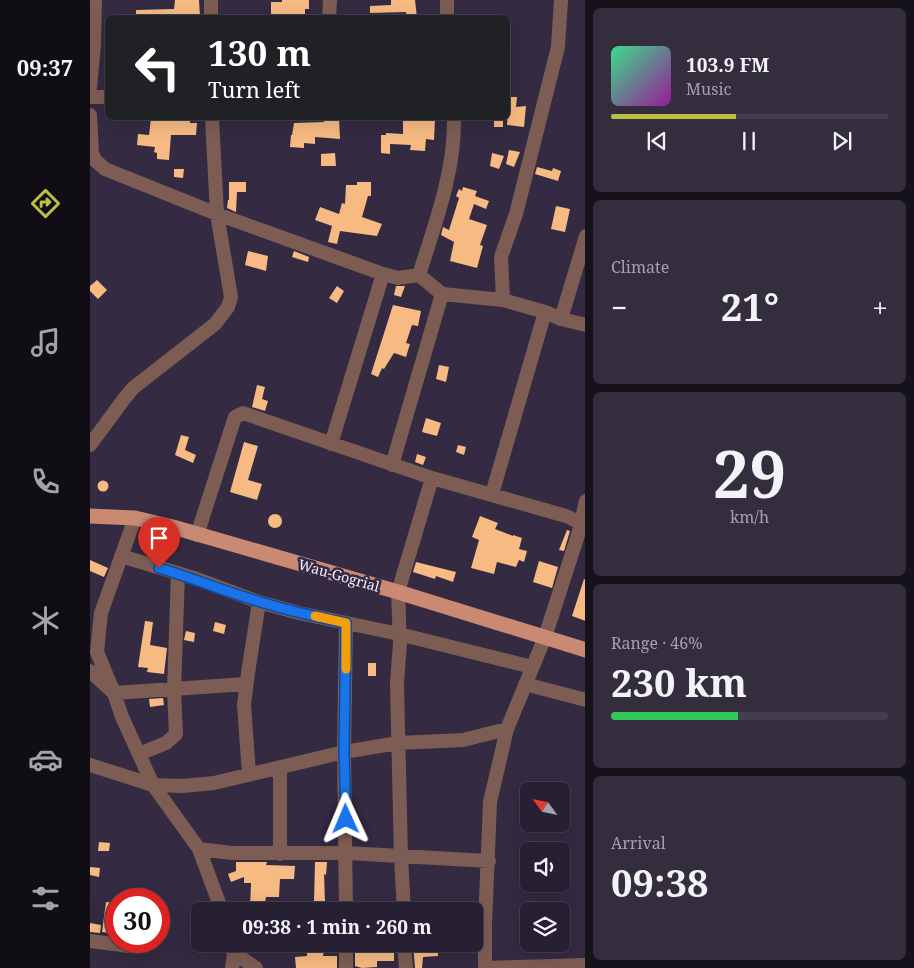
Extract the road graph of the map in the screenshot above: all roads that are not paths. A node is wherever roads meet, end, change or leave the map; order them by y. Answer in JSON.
{"nodes":[{"id":1,"x":95,"y":0,"type":"edge"},
{"id":2,"x":211,"y":0,"type":"edge"},
{"id":3,"x":330,"y":0,"type":"edge"},
{"id":4,"x":447,"y":0,"type":"edge"},
{"id":5,"x":561,"y":0,"type":"edge"},
{"id":6,"x":211,"y":15,"type":"edge"},
{"id":7,"x":329,"y":15,"type":"edge"},
{"id":8,"x":447,"y":15,"type":"edge"},
{"id":9,"x":90,"y":87,"type":"edge"},
{"id":10,"x":90,"y":97,"type":"edge"},
{"id":11,"x":105,"y":97,"type":"edge"},
{"id":12,"x":90,"y":115,"type":"edge"},
{"id":13,"x":212,"y":120,"type":"edge"},
{"id":14,"x":454,"y":120,"type":"edge"},
{"id":15,"x":217,"y":214,"type":"junction"},
{"id":16,"x":585,"y":236,"type":"edge"},
{"id":17,"x":383,"y":274,"type":"junction"},
{"id":18,"x":419,"y":275,"type":"junction"},
{"id":19,"x":442,"y":294,"type":"junction"},
{"id":20,"x":504,"y":300,"type":"junction"},
{"id":21,"x":545,"y":312,"type":"junction"},
{"id":22,"x":562,"y":319,"type":"junction"},
{"id":23,"x":585,"y":325,"type":"edge"},
{"id":24,"x":332,"y":444,"type":"junction"},
{"id":25,"x":90,"y":445,"type":"edge"},
{"id":26,"x":392,"y":465,"type":"junction"},
{"id":27,"x":432,"y":478,"type":"junction"},
{"id":28,"x":492,"y":494,"type":"junction"},
{"id":29,"x":585,"y":501,"type":"edge"},
{"id":30,"x":90,"y":516,"type":"edge"},
{"id":31,"x":135,"y":518,"type":"junction"},
{"id":32,"x":581,"y":523,"type":"junction"},
{"id":33,"x":197,"y":534,"type":"junction"},
{"id":34,"x":120,"y":556,"type":"junction"},
{"id":35,"x":178,"y":573,"type":"junction"},
{"id":36,"x":398,"y":592,"type":"junction"},
{"id":37,"x":259,"y":602,"type":"junction"},
{"id":38,"x":346,"y":623,"type":"junction"},
{"id":39,"x":399,"y":634,"type":"junction"},
{"id":40,"x":545,"y":637,"type":"junction"},
{"id":41,"x":585,"y":650,"type":"edge"},
{"id":42,"x":532,"y":667,"type":"junction"},
{"id":43,"x":90,"y":671,"type":"edge"},
{"id":44,"x":246,"y":684,"type":"junction"},
{"id":45,"x":526,"y":684,"type":"junction"},
{"id":46,"x":174,"y":690,"type":"junction"},
{"id":47,"x":114,"y":693,"type":"junction"},
{"id":48,"x":585,"y":700,"type":"edge"},
{"id":49,"x":507,"y":729,"type":"junction"},
{"id":50,"x":398,"y":743,"type":"junction"},
{"id":51,"x":344,"y":752,"type":"junction"},
{"id":52,"x":138,"y":754,"type":"junction"},
{"id":53,"x":90,"y":765,"type":"edge"},
{"id":54,"x":280,"y":768,"type":"junction"},
{"id":55,"x":249,"y":774,"type":"junction"},
{"id":56,"x":153,"y":785,"type":"junction"},
{"id":57,"x":199,"y":849,"type":"junction"},
{"id":58,"x":347,"y":853,"type":"junction"},
{"id":59,"x":280,"y":854,"type":"junction"},
{"id":60,"x":401,"y":857,"type":"junction"},
{"id":61,"x":489,"y":862,"type":"junction"},
{"id":62,"x":219,"y":902,"type":"edge"},
{"id":63,"x":346,"y":902,"type":"edge"},
{"id":64,"x":404,"y":902,"type":"edge"},
{"id":65,"x":483,"y":903,"type":"edge"},
{"id":66,"x":90,"y":941,"type":"edge"},
{"id":67,"x":105,"y":943,"type":"edge"},
{"id":68,"x":483,"y":950,"type":"edge"},
{"id":69,"x":232,"y":952,"type":"edge"},
{"id":70,"x":237,"y":952,"type":"edge"},
{"id":71,"x":346,"y":952,"type":"edge"},
{"id":72,"x":405,"y":952,"type":"edge"},
{"id":73,"x":585,"y":965,"type":"edge"},
{"id":74,"x":232,"y":968,"type":"edge"},
{"id":75,"x":256,"y":968,"type":"edge"},
{"id":76,"x":346,"y":968,"type":"edge"},
{"id":77,"x":406,"y":968,"type":"edge"},
{"id":78,"x":485,"y":968,"type":"edge"}],
"edges":[{"from":1,"to":9,"type":"street"},
{"from":2,"to":6,"type":"street"},
{"from":3,"to":7,"type":"street"},
{"from":4,"to":8,"type":"street"},
{"from":5,"to":20,"type":"street"},
{"from":10,"to":11,"type":"street"},
{"from":12,"to":15,"type":"street"},
{"from":13,"to":15,"type":"street"},
{"from":14,"to":18,"type":"street"},
{"from":15,"to":17,"type":"street"},
{"from":15,"to":25,"type":"street"},
{"from":16,"to":22,"type":"street"},
{"from":17,"to":18,"type":"street"},
{"from":17,"to":24,"type":"street"},
{"from":18,"to":19,"type":"street"},
{"from":19,"to":20,"type":"street"},
{"from":19,"to":26,"type":"street"},
{"from":20,"to":21,"type":"street"},
{"from":21,"to":22,"type":"street"},
{"from":21,"to":28,"type":"street"},
{"from":22,"to":23,"type":"street"},
{"from":24,"to":26,"type":"street"},
{"from":24,"to":33,"type":"street"},
{"from":26,"to":27,"type":"street"},
{"from":27,"to":28,"type":"street"},
{"from":27,"to":36,"type":"street"},
{"from":28,"to":32,"type":"street"},
{"from":29,"to":32,"type":"street"},
{"from":30,"to":31,"type":"main road","name":"Wau-Gogrial"},
{"from":31,"to":33,"type":"main road","name":"Wau-Gogrial"},
{"from":31,"to":34,"type":"street"},
{"from":32,"to":40,"type":"street"},
{"from":33,"to":36,"type":"main road","name":"Wau-Gogrial"},
{"from":34,"to":35,"type":"street"},
{"from":34,"to":47,"type":"street"},
{"from":35,"to":37,"type":"street"},
{"from":35,"to":46,"type":"street"},
{"from":36,"to":39,"type":"street"},
{"from":36,"to":40,"type":"main road","name":"Wau-Gogrial"},
{"from":37,"to":38,"type":"street"},
{"from":37,"to":44,"type":"street"},
{"from":38,"to":39,"type":"street"},
{"from":38,"to":51,"type":"street"},
{"from":39,"to":42,"type":"street"},
{"from":39,"to":50,"type":"street"},
{"from":40,"to":41,"type":"main road","name":"Wau-Gogrial"},
{"from":40,"to":42,"type":"street"},
{"from":42,"to":45,"type":"street"},
{"from":43,"to":47,"type":"street"},
{"from":44,"to":46,"type":"street"},
{"from":44,"to":55,"type":"street"},
{"from":45,"to":48,"type":"street"},
{"from":45,"to":49,"type":"street"},
{"from":46,"to":47,"type":"street"},
{"from":46,"to":52,"type":"street"},
{"from":47,"to":52,"type":"street"},
{"from":49,"to":50,"type":"street"},
{"from":49,"to":61,"type":"street"},
{"from":50,"to":51,"type":"street"},
{"from":50,"to":60,"type":"street"},
{"from":51,"to":54,"type":"street"},
{"from":51,"to":58,"type":"street"},
{"from":52,"to":56,"type":"street"},
{"from":53,"to":56,"type":"street"},
{"from":54,"to":55,"type":"street"},
{"from":54,"to":59,"type":"street"},
{"from":55,"to":56,"type":"street"},
{"from":56,"to":57,"type":"street"},
{"from":57,"to":59,"type":"street"},
{"from":57,"to":62,"type":"street"},
{"from":58,"to":59,"type":"street"},
{"from":58,"to":60,"type":"street"},
{"from":58,"to":63,"type":"street"},
{"from":60,"to":61,"type":"street"},
{"from":60,"to":64,"type":"street"},
{"from":61,"to":65,"type":"street"},
{"from":66,"to":67,"type":"street"},
{"from":68,"to":78,"type":"street"},
{"from":69,"to":74,"type":"street"},
{"from":70,"to":75,"type":"street"},
{"from":71,"to":76,"type":"street"},
{"from":72,"to":77,"type":"street"},
{"from":73,"to":78,"type":"street"}]}
